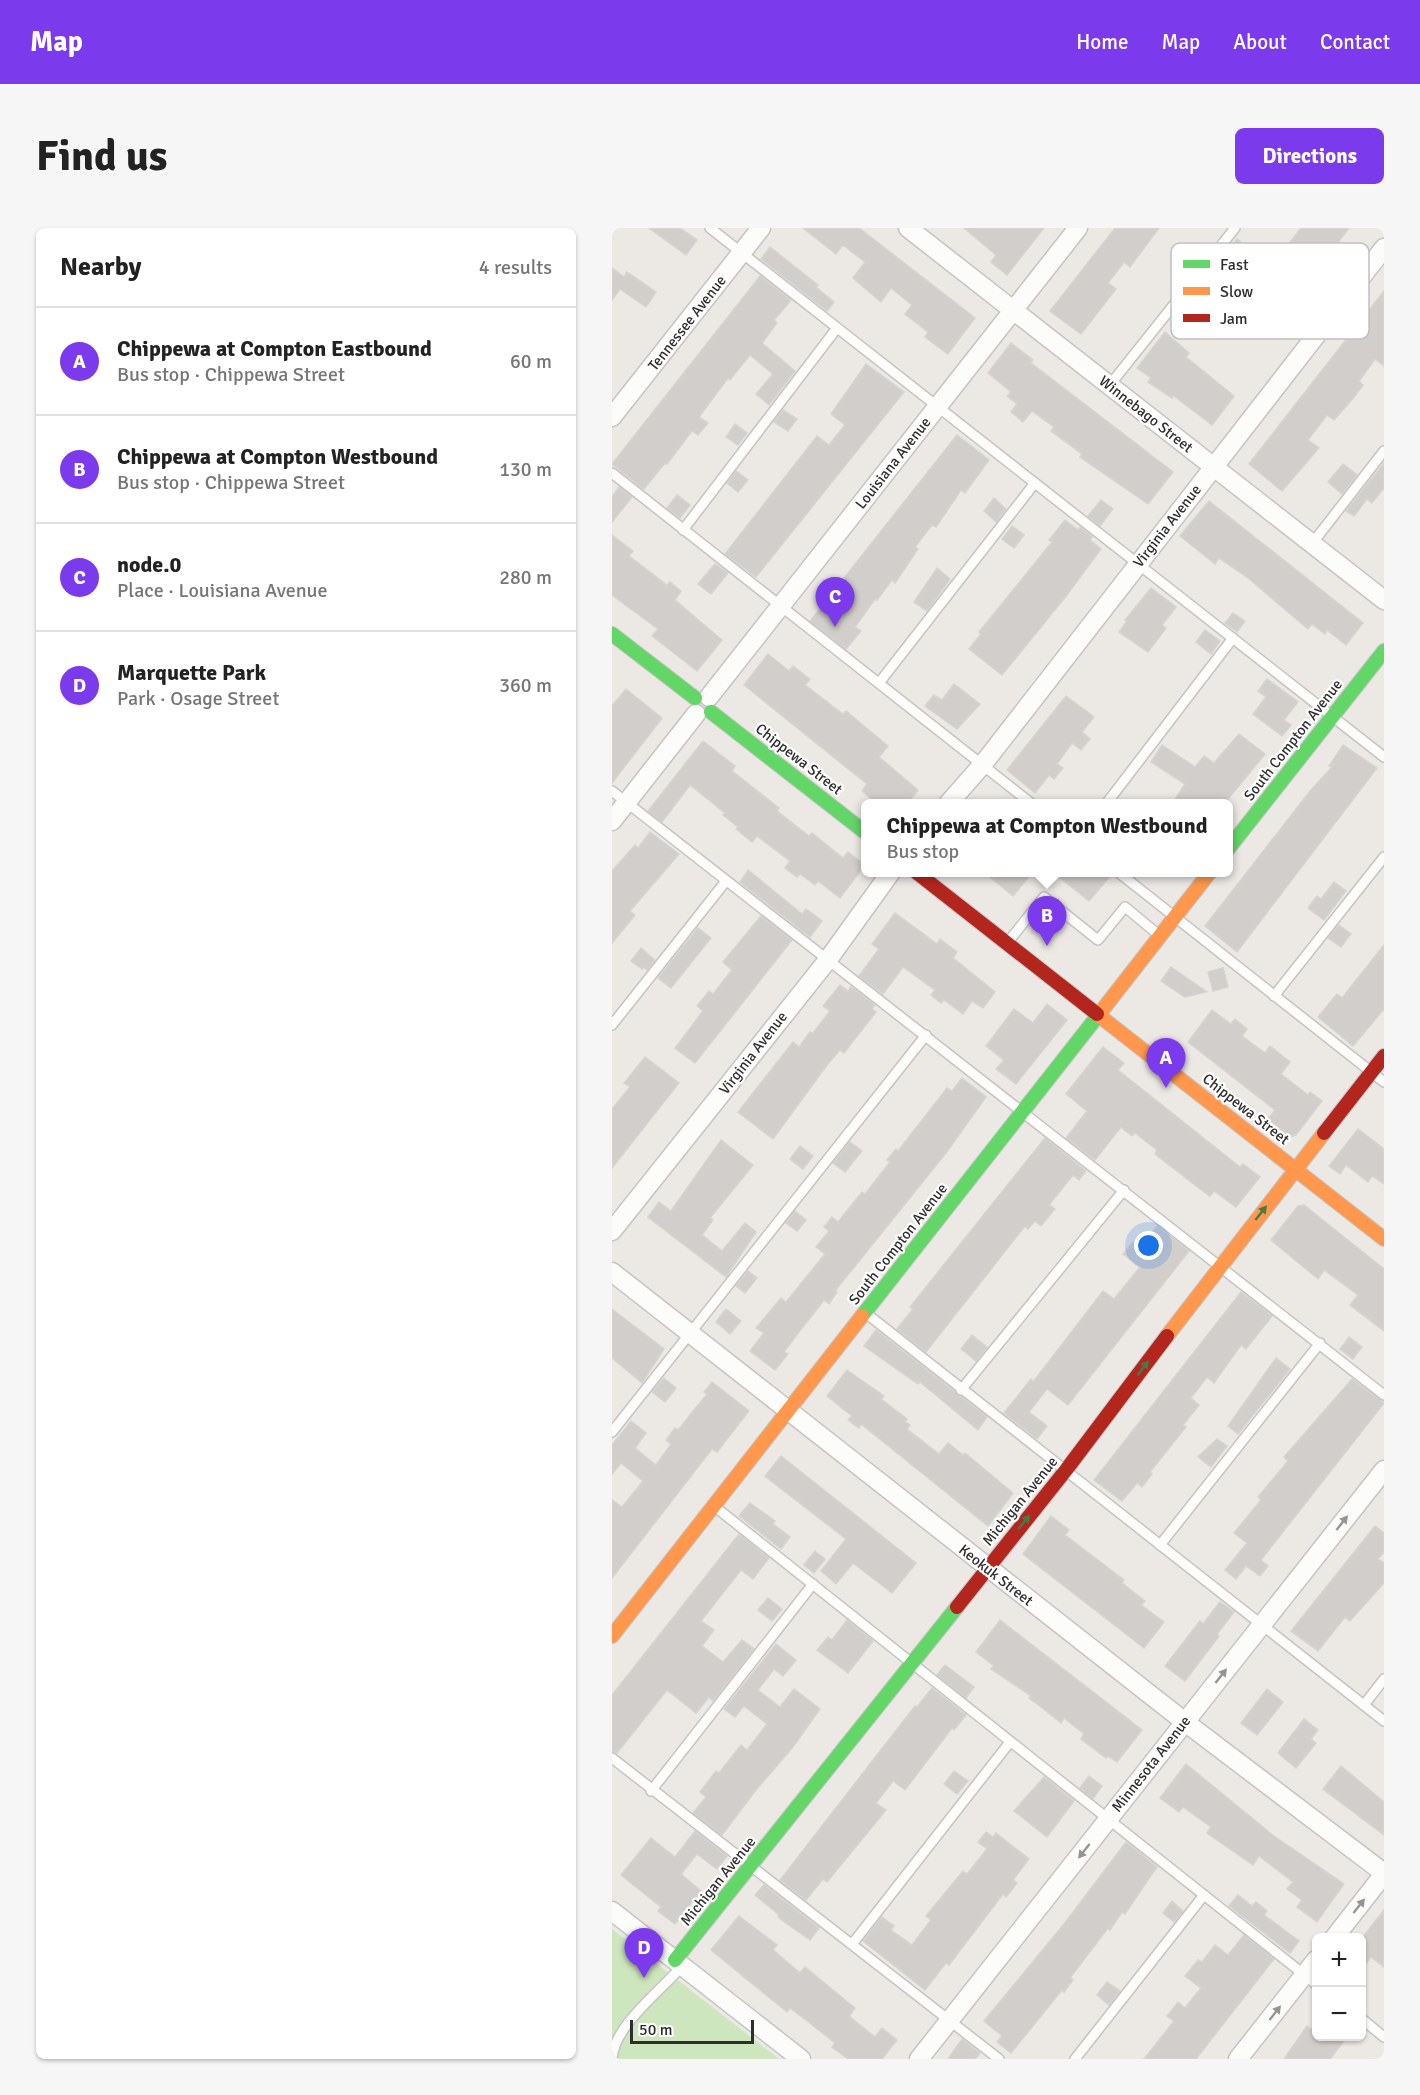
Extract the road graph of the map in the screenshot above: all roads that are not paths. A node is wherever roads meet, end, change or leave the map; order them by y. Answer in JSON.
{"nodes":[{"id":1,"x":710,"y":228,"type":"edge"},
{"id":2,"x":761,"y":228,"type":"edge"},
{"id":3,"x":908,"y":228,"type":"edge"},
{"id":4,"x":1078,"y":228,"type":"edge"},
{"id":5,"x":1235,"y":228,"type":"edge"},
{"id":6,"x":1223,"y":243,"type":"edge"},
{"id":7,"x":1384,"y":248,"type":"edge"},
{"id":8,"x":742,"y":253,"type":"junction"},
{"id":9,"x":1369,"y":267,"type":"edge"},
{"id":10,"x":1171,"y":308,"type":"edge"},
{"id":11,"x":1013,"y":310,"type":"junction"},
{"id":12,"x":837,"y":328,"type":"junction"},
{"id":13,"x":1313,"y":339,"type":"edge"},
{"id":14,"x":1109,"y":386,"type":"junction"},
{"id":15,"x":938,"y":406,"type":"junction"},
{"id":16,"x":612,"y":417,"type":"edge"},
{"id":17,"x":1384,"y":451,"type":"edge"},
{"id":18,"x":1213,"y":467,"type":"junction"},
{"id":19,"x":612,"y":473,"type":"edge"},
{"id":20,"x":1035,"y":483,"type":"junction"},
{"id":21,"x":683,"y":530,"type":"junction"},
{"id":22,"x":1311,"y":545,"type":"junction"},
{"id":23,"x":1138,"y":564,"type":"junction"},
{"id":24,"x":1384,"y":600,"type":"edge"},
{"id":25,"x":781,"y":606,"type":"junction"},
{"id":26,"x":612,"y":634,"type":"edge"},
{"id":27,"x":1233,"y":638,"type":"junction"},
{"id":28,"x":1384,"y":651,"type":"edge"},
{"id":29,"x":879,"y":683,"type":"junction"},
{"id":30,"x":703,"y":705,"type":"junction"},
{"id":31,"x":1333,"y":716,"type":"junction"},
{"id":32,"x":1384,"y":757,"type":"edge"},
{"id":33,"x":983,"y":764,"type":"junction"},
{"id":34,"x":612,"y":791,"type":"edge"},
{"id":35,"x":952,"y":799,"type":"edge"},
{"id":36,"x":1026,"y":799,"type":"edge"},
{"id":37,"x":1110,"y":799,"type":"edge"},
{"id":38,"x":626,"y":802,"type":"junction"},
{"id":39,"x":612,"y":821,"type":"edge"},
{"id":40,"x":861,"y":829,"type":"edge"},
{"id":41,"x":1233,"y":843,"type":"edge"},
{"id":42,"x":1384,"y":857,"type":"edge"},
{"id":43,"x":888,"y":877,"type":"edge"},
{"id":44,"x":921,"y":877,"type":"edge"},
{"id":45,"x":1123,"y":877,"type":"edge"},
{"id":46,"x":1207,"y":877,"type":"edge"},
{"id":47,"x":726,"y":881,"type":"junction"},
{"id":48,"x":1175,"y":917,"type":"junction"},
{"id":49,"x":1160,"y":936,"type":"junction"},
{"id":50,"x":1007,"y":943,"type":"junction"},
{"id":51,"x":826,"y":961,"type":"junction"},
{"id":52,"x":1274,"y":996,"type":"junction"},
{"id":53,"x":1098,"y":1015,"type":"junction"},
{"id":54,"x":612,"y":1025,"type":"edge"},
{"id":55,"x":926,"y":1035,"type":"junction"},
{"id":56,"x":1384,"y":1056,"type":"edge"},
{"id":57,"x":1371,"y":1072,"type":"junction"},
{"id":58,"x":1384,"y":1082,"type":"edge"},
{"id":59,"x":1022,"y":1112,"type":"junction"},
{"id":60,"x":1296,"y":1169,"type":"junction"},
{"id":61,"x":1124,"y":1190,"type":"junction"},
{"id":62,"x":612,"y":1231,"type":"edge"},
{"id":63,"x":1384,"y":1239,"type":"edge"},
{"id":64,"x":1220,"y":1265,"type":"junction"},
{"id":65,"x":612,"y":1272,"type":"edge"},
{"id":66,"x":866,"y":1313,"type":"junction"},
{"id":67,"x":690,"y":1333,"type":"junction"},
{"id":68,"x":1320,"y":1343,"type":"junction"},
{"id":69,"x":961,"y":1390,"type":"junction"},
{"id":70,"x":1384,"y":1395,"type":"edge"},
{"id":71,"x":788,"y":1410,"type":"junction"},
{"id":72,"x":612,"y":1432,"type":"edge"},
{"id":73,"x":1066,"y":1470,"type":"junction"},
{"id":74,"x":1384,"y":1470,"type":"edge"},
{"id":75,"x":714,"y":1506,"type":"junction"},
{"id":76,"x":1160,"y":1545,"type":"junction"},
{"id":77,"x":987,"y":1568,"type":"junction"},
{"id":78,"x":813,"y":1584,"type":"junction"},
{"id":79,"x":1262,"y":1625,"type":"junction"},
{"id":80,"x":612,"y":1636,"type":"edge"},
{"id":81,"x":912,"y":1663,"type":"junction"},
{"id":82,"x":1384,"y":1680,"type":"edge"},
{"id":83,"x":1364,"y":1705,"type":"junction"},
{"id":84,"x":1384,"y":1721,"type":"edge"},
{"id":85,"x":1185,"y":1722,"type":"junction"},
{"id":86,"x":1010,"y":1742,"type":"junction"},
{"id":87,"x":612,"y":1758,"type":"edge"},
{"id":88,"x":651,"y":1791,"type":"junction"},
{"id":89,"x":1108,"y":1820,"type":"junction"},
{"id":90,"x":751,"y":1866,"type":"junction"},
{"id":91,"x":1384,"y":1874,"type":"edge"},
{"id":92,"x":1204,"y":1895,"type":"junction"},
{"id":93,"x":612,"y":1911,"type":"edge"},
{"id":94,"x":1338,"y":1933,"type":"edge"},
{"id":95,"x":853,"y":1943,"type":"junction"},
{"id":96,"x":678,"y":1963,"type":"junction"},
{"id":97,"x":1311,"y":1979,"type":"edge"},
{"id":98,"x":951,"y":2021,"type":"junction"},
{"id":99,"x":1366,"y":2022,"type":"edge"},
{"id":100,"x":1384,"y":2037,"type":"edge"},
{"id":101,"x":612,"y":2059,"type":"edge"},
{"id":102,"x":801,"y":2059,"type":"edge"},
{"id":103,"x":919,"y":2059,"type":"edge"},
{"id":104,"x":999,"y":2059,"type":"edge"},
{"id":105,"x":1075,"y":2059,"type":"edge"},
{"id":106,"x":1238,"y":2059,"type":"edge"}],
"edges":[{"from":1,"to":8,"type":"lane"},
{"from":2,"to":8,"type":"street","name":"Tennessee Avenue"},
{"from":3,"to":11,"type":"street","name":"Winnebago Street"},
{"from":4,"to":11,"type":"street","name":"Louisiana Avenue"},
{"from":5,"to":6,"type":"lane"},
{"from":7,"to":9,"type":"street","name":"Virginia Avenue"},
{"from":8,"to":12,"type":"lane"},
{"from":8,"to":16,"type":"street","name":"Tennessee Avenue"},
{"from":10,"to":14,"type":"lane"},
{"from":11,"to":14,"type":"street","name":"Winnebago Street"},
{"from":11,"to":15,"type":"street","name":"Louisiana Avenue"},
{"from":12,"to":15,"type":"lane"},
{"from":12,"to":21,"type":"lane"},
{"from":13,"to":18,"type":"street","name":"Virginia Avenue"},
{"from":14,"to":18,"type":"street","name":"Winnebago Street"},
{"from":15,"to":20,"type":"lane"},
{"from":15,"to":25,"type":"street","name":"Louisiana Avenue"},
{"from":17,"to":22,"type":"lane"},
{"from":18,"to":22,"type":"street","name":"Winnebago Street"},
{"from":18,"to":23,"type":"street","name":"Virginia Avenue"},
{"from":19,"to":21,"type":"lane"},
{"from":20,"to":23,"type":"lane"},
{"from":20,"to":29,"type":"lane"},
{"from":21,"to":25,"type":"lane"},
{"from":22,"to":24,"type":"street","name":"Winnebago Street"},
{"from":23,"to":27,"type":"lane"},
{"from":23,"to":33,"type":"street","name":"Virginia Avenue"},
{"from":25,"to":29,"type":"lane"},
{"from":25,"to":30,"type":"street","name":"Louisiana Avenue"},
{"from":26,"to":30,"type":"street","name":"Chippewa Street"},
{"from":27,"to":31,"type":"lane"},
{"from":27,"to":37,"type":"lane"},
{"from":28,"to":31,"type":"street","name":"South Compton Avenue"},
{"from":29,"to":33,"type":"lane"},
{"from":30,"to":38,"type":"street","name":"Louisiana Avenue"},
{"from":30,"to":40,"type":"street","name":"Chippewa Street"},
{"from":31,"to":32,"type":"lane"},
{"from":31,"to":41,"type":"street","name":"South Compton Avenue"},
{"from":33,"to":35,"type":"street","name":"Virginia Avenue"},
{"from":33,"to":36,"type":"lane"},
{"from":34,"to":38,"type":"lane"},
{"from":38,"to":39,"type":"street","name":"Louisiana Avenue"},
{"from":38,"to":47,"type":"lane"},
{"from":42,"to":52,"type":"lane"},
{"from":43,"to":51,"type":"street","name":"Virginia Avenue"},
{"from":44,"to":50,"type":"street","name":"Chippewa Street"},
{"from":45,"to":48,"type":"lane"},
{"from":46,"to":48,"type":"street","name":"South Compton Avenue"},
{"from":47,"to":51,"type":"lane"},
{"from":47,"to":54,"type":"lane"},
{"from":48,"to":49,"type":"street","name":"South Compton Avenue"},
{"from":48,"to":52,"type":"lane"},
{"from":49,"to":50,"type":"lane"},
{"from":49,"to":53,"type":"street","name":"South Compton Avenue"},
{"from":50,"to":53,"type":"street","name":"Chippewa Street"},
{"from":51,"to":55,"type":"lane"},
{"from":51,"to":62,"type":"street","name":"Virginia Avenue"},
{"from":52,"to":57,"type":"lane"},
{"from":53,"to":59,"type":"street","name":"South Compton Avenue"},
{"from":53,"to":60,"type":"street","name":"Chippewa Street"},
{"from":55,"to":59,"type":"lane"},
{"from":55,"to":67,"type":"lane"},
{"from":56,"to":57,"type":"street","name":"Michigan Avenue"},
{"from":57,"to":58,"type":"lane"},
{"from":57,"to":60,"type":"street","name":"Michigan Avenue"},
{"from":59,"to":61,"type":"lane"},
{"from":59,"to":66,"type":"street","name":"South Compton Avenue"},
{"from":60,"to":63,"type":"street","name":"Chippewa Street"},
{"from":64,"to":60,"type":"street","name":"Michigan Avenue","one_way":true},
{"from":61,"to":64,"type":"lane"},
{"from":61,"to":69,"type":"lane"},
{"from":64,"to":68,"type":"lane"},
{"from":73,"to":64,"type":"street","name":"Michigan Avenue","one_way":true},
{"from":65,"to":67,"type":"street","name":"Keokuk Street"},
{"from":66,"to":69,"type":"lane"},
{"from":66,"to":71,"type":"street","name":"South Compton Avenue"},
{"from":67,"to":71,"type":"street","name":"Keokuk Street"},
{"from":67,"to":72,"type":"lane"},
{"from":68,"to":70,"type":"lane"},
{"from":68,"to":76,"type":"lane"},
{"from":69,"to":73,"type":"lane"},
{"from":71,"to":75,"type":"street","name":"South Compton Avenue"},
{"from":71,"to":77,"type":"street","name":"Keokuk Street"},
{"from":73,"to":76,"type":"lane"},
{"from":77,"to":73,"type":"street","name":"Michigan Avenue","one_way":true},
{"from":79,"to":74,"type":"street","name":"Minnesota Avenue","one_way":true},
{"from":75,"to":78,"type":"lane"},
{"from":75,"to":80,"type":"street","name":"South Compton Avenue"},
{"from":76,"to":79,"type":"lane"},
{"from":77,"to":81,"type":"street","name":"Michigan Avenue"},
{"from":77,"to":85,"type":"street","name":"Keokuk Street"},
{"from":78,"to":81,"type":"lane"},
{"from":78,"to":88,"type":"lane"},
{"from":79,"to":83,"type":"lane"},
{"from":85,"to":79,"type":"street","name":"Minnesota Avenue","one_way":true},
{"from":81,"to":86,"type":"lane"},
{"from":81,"to":90,"type":"street","name":"Michigan Avenue"},
{"from":82,"to":83,"type":"lane"},
{"from":83,"to":84,"type":"lane"},
{"from":85,"to":89,"type":"street","name":"Minnesota Avenue"},
{"from":85,"to":91,"type":"street","name":"Keokuk Street"},
{"from":86,"to":89,"type":"lane"},
{"from":86,"to":95,"type":"lane"},
{"from":87,"to":88,"type":"lane"},
{"from":88,"to":90,"type":"lane"},
{"from":89,"to":92,"type":"lane"},
{"from":89,"to":98,"type":"street","name":"Minnesota Avenue","one_way":true},
{"from":90,"to":95,"type":"lane"},
{"from":90,"to":96,"type":"street","name":"Michigan Avenue"},
{"from":94,"to":91,"type":"street","one_way":true},
{"from":92,"to":97,"type":"lane"},
{"from":92,"to":105,"type":"lane"},
{"from":93,"to":96,"type":"street"},
{"from":95,"to":98,"type":"lane"},
{"from":96,"to":101,"type":"lane"},
{"from":96,"to":102,"type":"street"},
{"from":106,"to":97,"type":"street","one_way":true},
{"from":98,"to":103,"type":"street","name":"Minnesota Avenue"},
{"from":98,"to":104,"type":"lane"},
{"from":99,"to":100,"type":"lane"}]}
